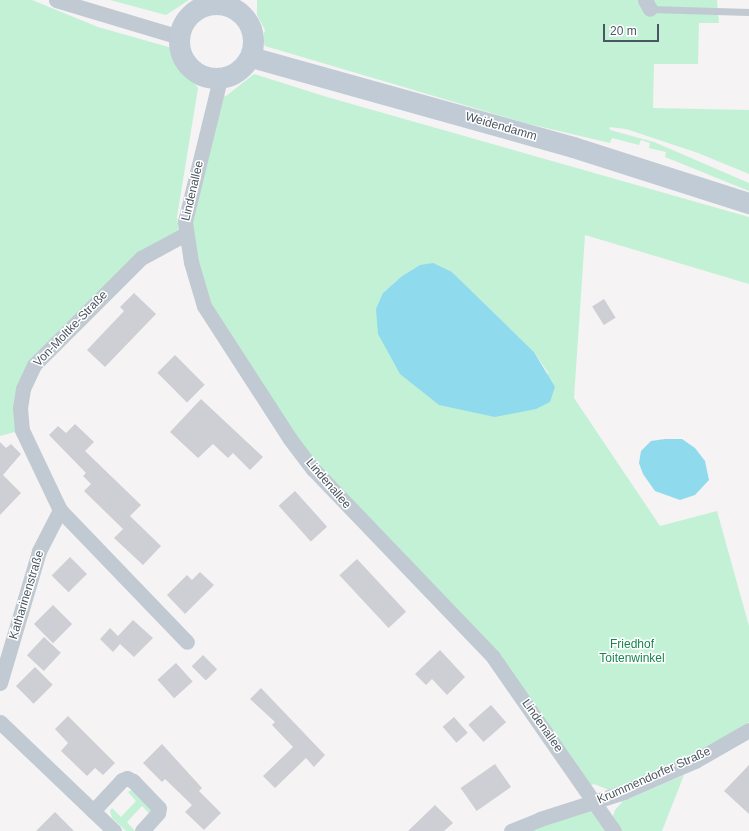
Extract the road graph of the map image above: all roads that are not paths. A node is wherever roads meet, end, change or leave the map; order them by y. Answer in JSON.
{"nodes":[{"id":1,"x":56,"y":0,"type":"edge"},
{"id":2,"x":229,"y":3,"type":"edge"},
{"id":3,"x":648,"y":5,"type":"edge"},
{"id":4,"x":749,"y":12,"type":"edge"},
{"id":5,"x":179,"y":37,"type":"junction"},
{"id":6,"x":250,"y":56,"type":"junction"},
{"id":7,"x":220,"y":79,"type":"junction"},
{"id":8,"x":749,"y":203,"type":"edge"},
{"id":9,"x":186,"y":239,"type":"junction"},
{"id":10,"x":60,"y":510,"type":"junction"},
{"id":11,"x":187,"y":642,"type":"dead end"},
{"id":12,"x":0,"y":683,"type":"edge"},
{"id":13,"x":0,"y":722,"type":"edge"},
{"id":14,"x":749,"y":730,"type":"edge"},
{"id":15,"x":596,"y":802,"type":"junction"},
{"id":16,"x":93,"y":811,"type":"junction"},
{"id":17,"x":114,"y":831,"type":"edge"},
{"id":18,"x":142,"y":831,"type":"edge"},
{"id":19,"x":511,"y":831,"type":"edge"},
{"id":20,"x":614,"y":831,"type":"edge"}],
"edges":[{"from":1,"to":5,"type":"street"},
{"from":2,"to":5,"type":"street"},
{"from":2,"to":6,"type":"street"},
{"from":3,"to":4,"type":"lane"},
{"from":5,"to":7,"type":"street"},
{"from":6,"to":7,"type":"street"},
{"from":6,"to":8,"type":"street","name":"Weidendamm"},
{"from":7,"to":9,"type":"street","name":"Lindenallee"},
{"from":9,"to":10,"type":"street","name":"Von-Moltke-Straße"},
{"from":9,"to":15,"type":"street","name":"Lindenallee"},
{"from":10,"to":11,"type":"street","name":"Von-Moltke-Straße"},
{"from":10,"to":12,"type":"street","name":"Katharinenstraße"},
{"from":13,"to":16,"type":"street"},
{"from":14,"to":15,"type":"street","name":"Krummendorfer Straße"},
{"from":15,"to":19,"type":"street","name":"Krummendorfer Straße"},
{"from":15,"to":20,"type":"street","name":"Lindenallee"},
{"from":16,"to":17,"type":"street"},
{"from":16,"to":18,"type":"street"}]}
